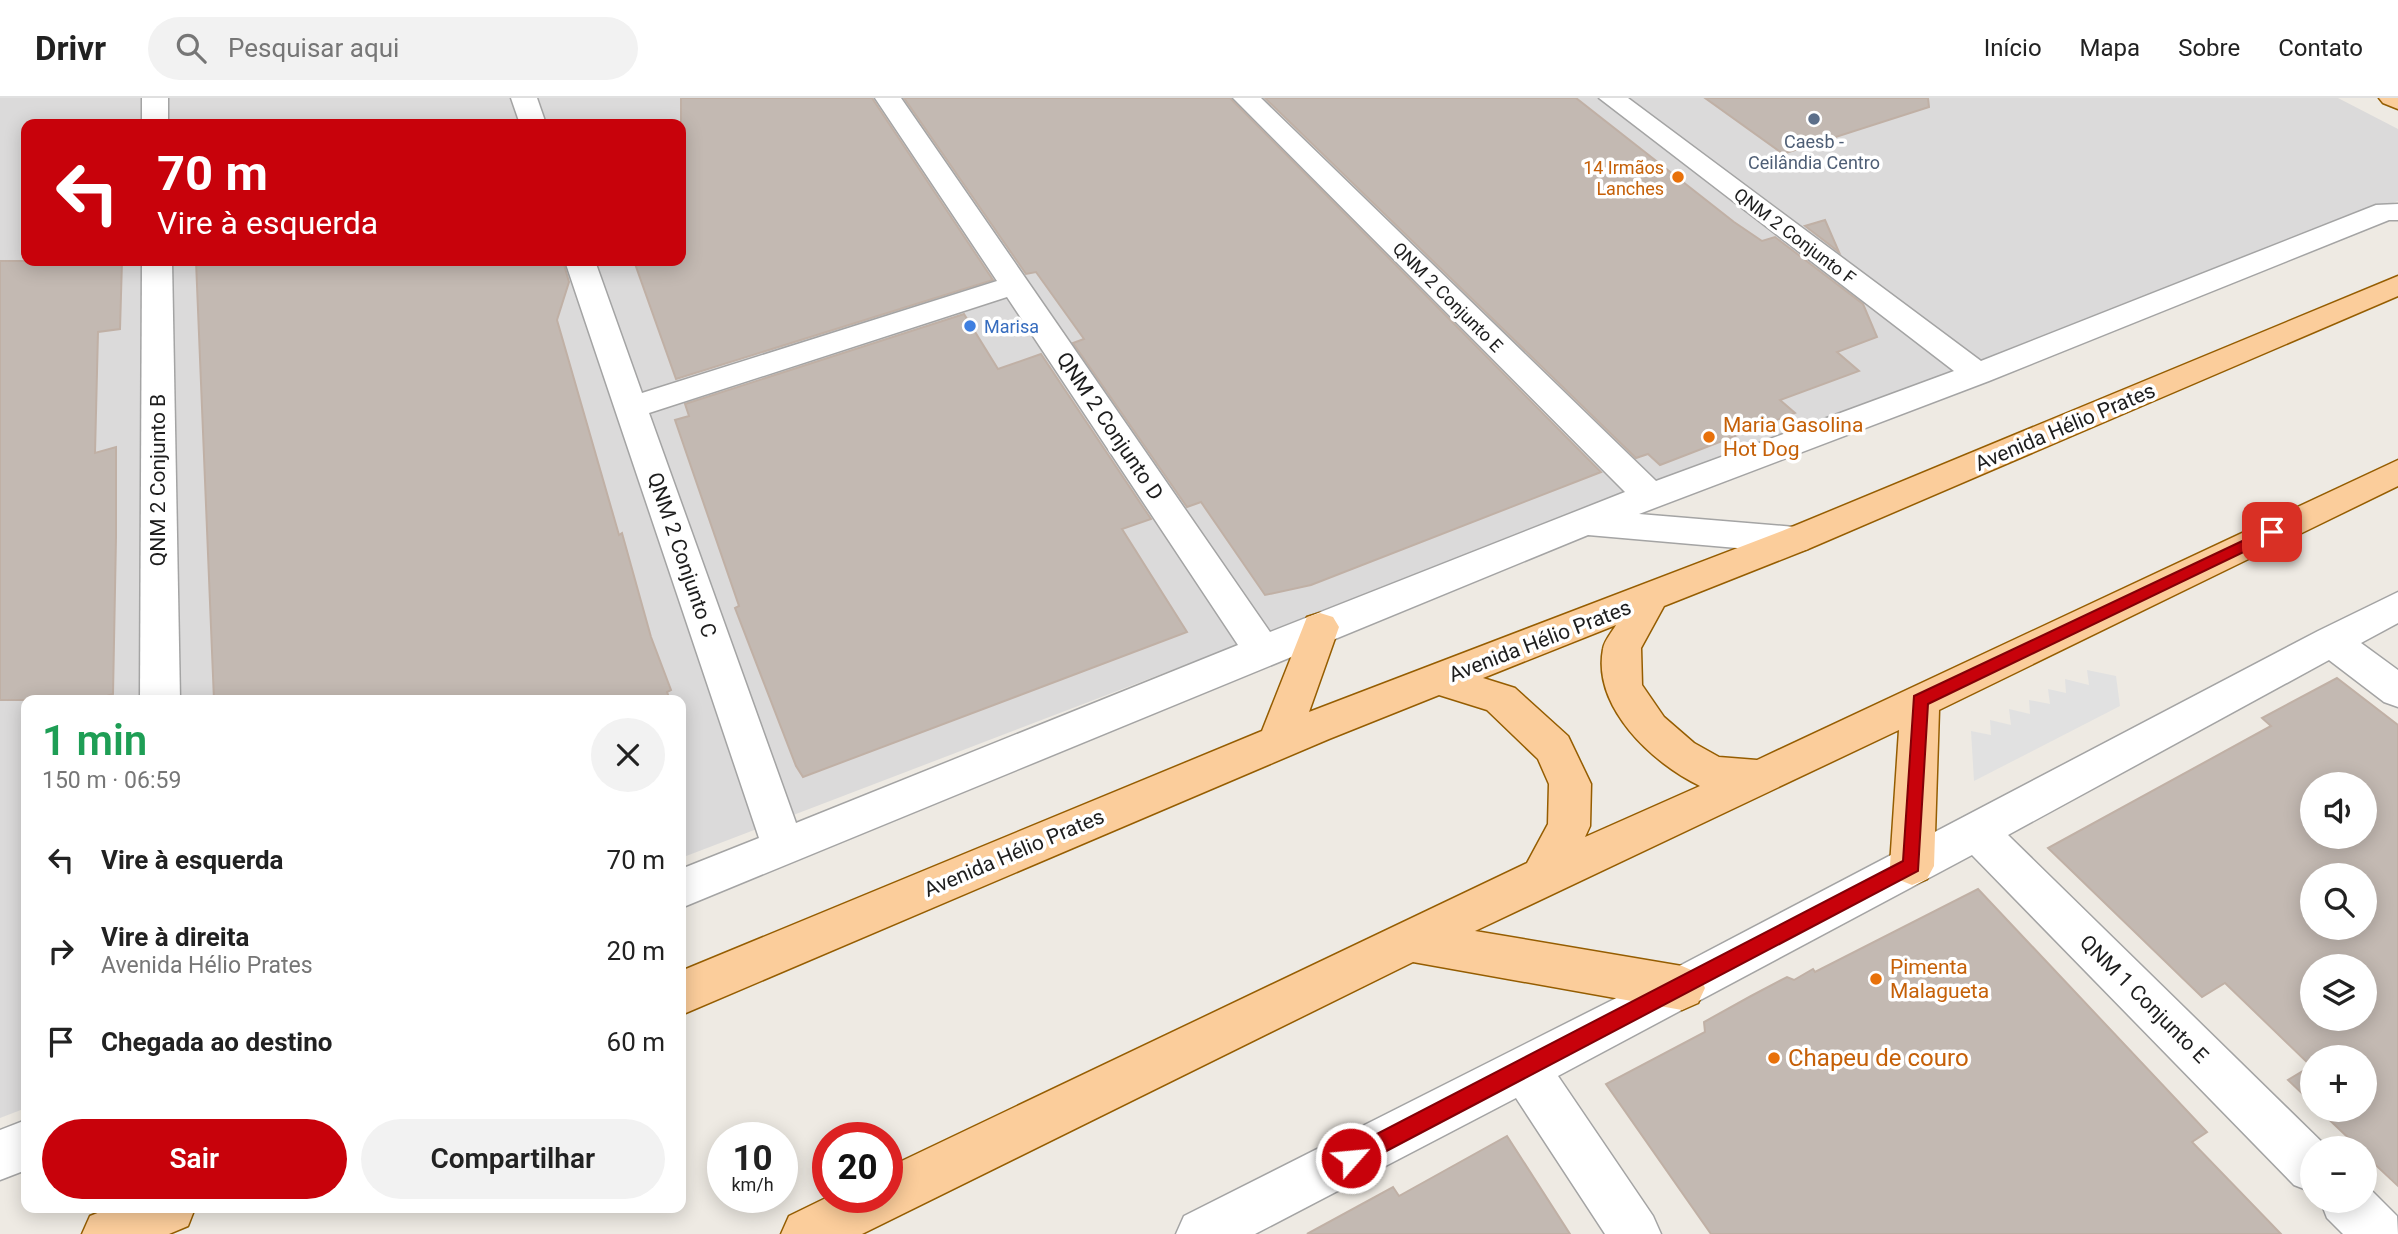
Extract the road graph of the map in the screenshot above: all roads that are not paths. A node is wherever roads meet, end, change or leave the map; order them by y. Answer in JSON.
{"nodes":[{"id":1,"x":155,"y":98,"type":"edge"},
{"id":2,"x":524,"y":98,"type":"edge"},
{"id":3,"x":888,"y":98,"type":"edge"},
{"id":4,"x":1246,"y":98,"type":"edge"},
{"id":5,"x":1612,"y":98,"type":"edge"},
{"id":6,"x":2392,"y":98,"type":"edge"},
{"id":7,"x":2398,"y":101,"type":"edge"},
{"id":8,"x":155,"y":119,"type":"edge"},
{"id":9,"x":531,"y":119,"type":"edge"},
{"id":10,"x":2398,"y":212,"type":"edge"},
{"id":11,"x":156,"y":266,"type":"edge"},
{"id":12,"x":582,"y":266,"type":"edge"},
{"id":13,"x":1014,"y":285,"type":"junction"},
{"id":14,"x":2398,"y":285,"type":"edge"},
{"id":15,"x":1978,"y":374,"type":"junction"},
{"id":16,"x":631,"y":408,"type":"junction"},
{"id":17,"x":2398,"y":472,"type":"edge"},
{"id":18,"x":1650,"y":496,"type":"junction"},
{"id":19,"x":1582,"y":523,"type":"junction"},
{"id":20,"x":1795,"y":540,"type":"junction"},
{"id":21,"x":1650,"y":598,"type":"junction"},
{"id":22,"x":2398,"y":606,"type":"edge"},
{"id":23,"x":1320,"y":627,"type":"junction"},
{"id":24,"x":2331,"y":640,"type":"junction"},
{"id":25,"x":1262,"y":650,"type":"junction"},
{"id":26,"x":1440,"y":680,"type":"junction"},
{"id":27,"x":2398,"y":691,"type":"edge"},
{"id":28,"x":160,"y":695,"type":"edge"},
{"id":29,"x":1920,"y":701,"type":"junction"},
{"id":30,"x":1278,"y":743,"type":"junction"},
{"id":31,"x":1760,"y":778,"type":"junction"},
{"id":32,"x":1976,"y":831,"type":"junction"},
{"id":33,"x":784,"y":848,"type":"junction"},
{"id":34,"x":1912,"y":866,"type":"junction"},
{"id":35,"x":1542,"y":877,"type":"junction"},
{"id":36,"x":686,"y":887,"type":"edge"},
{"id":37,"x":1410,"y":942,"type":"junction"},
{"id":38,"x":1682,"y":988,"type":"junction"},
{"id":39,"x":686,"y":991,"type":"edge"},
{"id":40,"x":1525,"y":1070,"type":"junction"},
{"id":41,"x":21,"y":1147,"type":"edge"},
{"id":42,"x":0,"y":1155,"type":"edge"},
{"id":43,"x":2300,"y":1155,"type":"edge"},
{"id":44,"x":903,"y":1187,"type":"edge"},
{"id":45,"x":158,"y":1213,"type":"edge"},
{"id":46,"x":850,"y":1213,"type":"edge"},
{"id":47,"x":2358,"y":1213,"type":"edge"},
{"id":48,"x":108,"y":1234,"type":"edge"},
{"id":49,"x":807,"y":1234,"type":"edge"},
{"id":50,"x":1202,"y":1234,"type":"edge"},
{"id":51,"x":1635,"y":1234,"type":"edge"},
{"id":52,"x":2379,"y":1234,"type":"edge"}],
"edges":[{"from":1,"to":8,"type":"street"},
{"from":2,"to":9,"type":"street"},
{"from":3,"to":13,"type":"street","name":"QNM 2 Conjunto D"},
{"from":4,"to":18,"type":"street","name":"QNM 2 Conjunto E"},
{"from":5,"to":15,"type":"street","name":"QNM 2 Conjunto F"},
{"from":6,"to":7,"type":"main road"},
{"from":10,"to":15,"type":"street"},
{"from":11,"to":28,"type":"street","name":"QNM 2 Conjunto B"},
{"from":12,"to":16,"type":"street","name":"QNM 2 Conjunto C"},
{"from":13,"to":16,"type":"street"},
{"from":13,"to":25,"type":"street","name":"QNM 2 Conjunto D"},
{"from":14,"to":20,"type":"main road","name":"Avenida Hélio Prates"},
{"from":15,"to":18,"type":"street"},
{"from":16,"to":33,"type":"street","name":"QNM 2 Conjunto C"},
{"from":17,"to":29,"type":"main road"},
{"from":18,"to":19,"type":"street"},
{"from":19,"to":20,"type":"street"},
{"from":19,"to":23,"type":"street"},
{"from":20,"to":21,"type":"main road","name":"Avenida Hélio Prates"},
{"from":21,"to":26,"type":"main road","name":"Avenida Hélio Prates"},
{"from":21,"to":31,"type":"main road"},
{"from":22,"to":24,"type":"street"},
{"from":23,"to":25,"type":"street"},
{"from":23,"to":30,"type":"main road"},
{"from":24,"to":27,"type":"street"},
{"from":24,"to":32,"type":"street"},
{"from":25,"to":33,"type":"street"},
{"from":26,"to":30,"type":"main road","name":"Avenida Hélio Prates"},
{"from":26,"to":35,"type":"main road"},
{"from":29,"to":31,"type":"main road"},
{"from":29,"to":34,"type":"main road"},
{"from":30,"to":39,"type":"main road","name":"Avenida Hélio Prates"},
{"from":31,"to":35,"type":"main road"},
{"from":32,"to":34,"type":"street"},
{"from":32,"to":43,"type":"street","name":"QNM 1 Conjunto E"},
{"from":33,"to":36,"type":"street"},
{"from":34,"to":38,"type":"street"},
{"from":35,"to":37,"type":"main road"},
{"from":37,"to":38,"type":"main road"},
{"from":37,"to":44,"type":"main road"},
{"from":38,"to":40,"type":"street"},
{"from":40,"to":50,"type":"street"},
{"from":40,"to":51,"type":"street"},
{"from":41,"to":42,"type":"street"},
{"from":45,"to":48,"type":"main road"},
{"from":46,"to":49,"type":"main road"},
{"from":47,"to":52,"type":"street"}]}
